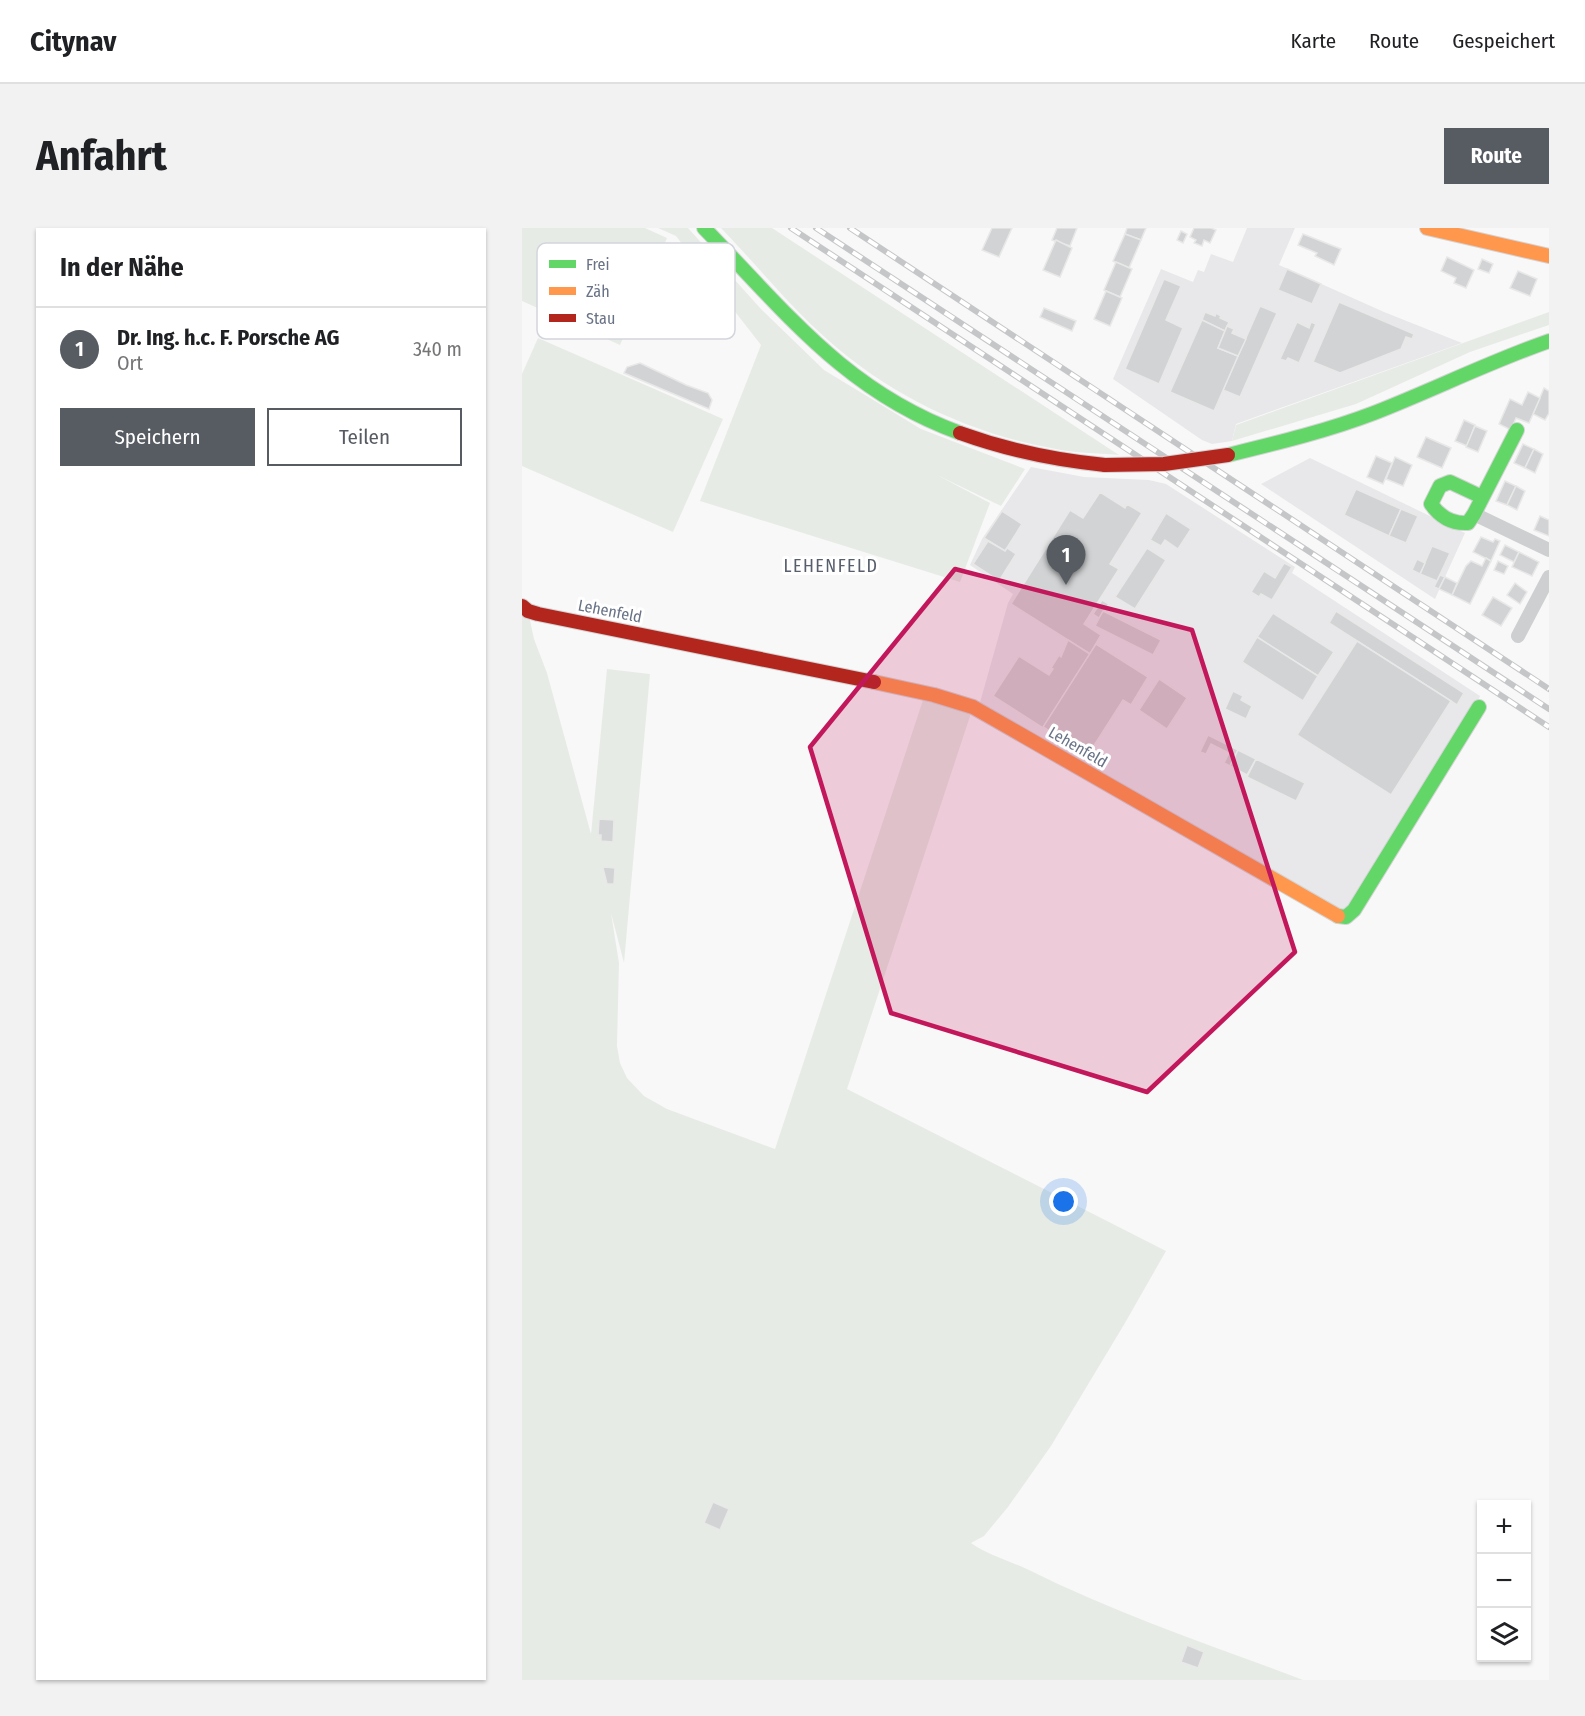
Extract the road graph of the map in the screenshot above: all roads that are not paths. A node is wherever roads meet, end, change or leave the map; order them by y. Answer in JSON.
{"nodes":[{"id":1,"x":704,"y":228,"type":"edge"},
{"id":2,"x":1427,"y":228,"type":"edge"},
{"id":3,"x":718,"y":243,"type":"edge"},
{"id":4,"x":1549,"y":256,"type":"edge"},
{"id":5,"x":735,"y":260,"type":"edge"},
{"id":6,"x":1549,"y":341,"type":"edge"},
{"id":7,"x":1516,"y":430,"type":"dead end"},
{"id":8,"x":1482,"y":497,"type":"junction"},
{"id":9,"x":1474,"y":514,"type":"junction"},
{"id":10,"x":1549,"y":550,"type":"edge"},
{"id":11,"x":1549,"y":577,"type":"edge"},
{"id":12,"x":525,"y":608,"type":"edge"},
{"id":13,"x":1518,"y":636,"type":"dead end"},
{"id":14,"x":1479,"y":707,"type":"dead end"}],
"edges":[{"from":1,"to":3,"type":"street","bridge":true},
{"from":2,"to":4,"type":"street"},
{"from":5,"to":6,"type":"street","bridge":true},
{"from":7,"to":8,"type":"street"},
{"from":8,"to":9,"type":"street"},
{"from":8,"to":9,"type":"street"},
{"from":9,"to":10,"type":"street"},
{"from":11,"to":13,"type":"street"},
{"from":12,"to":14,"type":"street","name":"Lehenfeld"}]}
